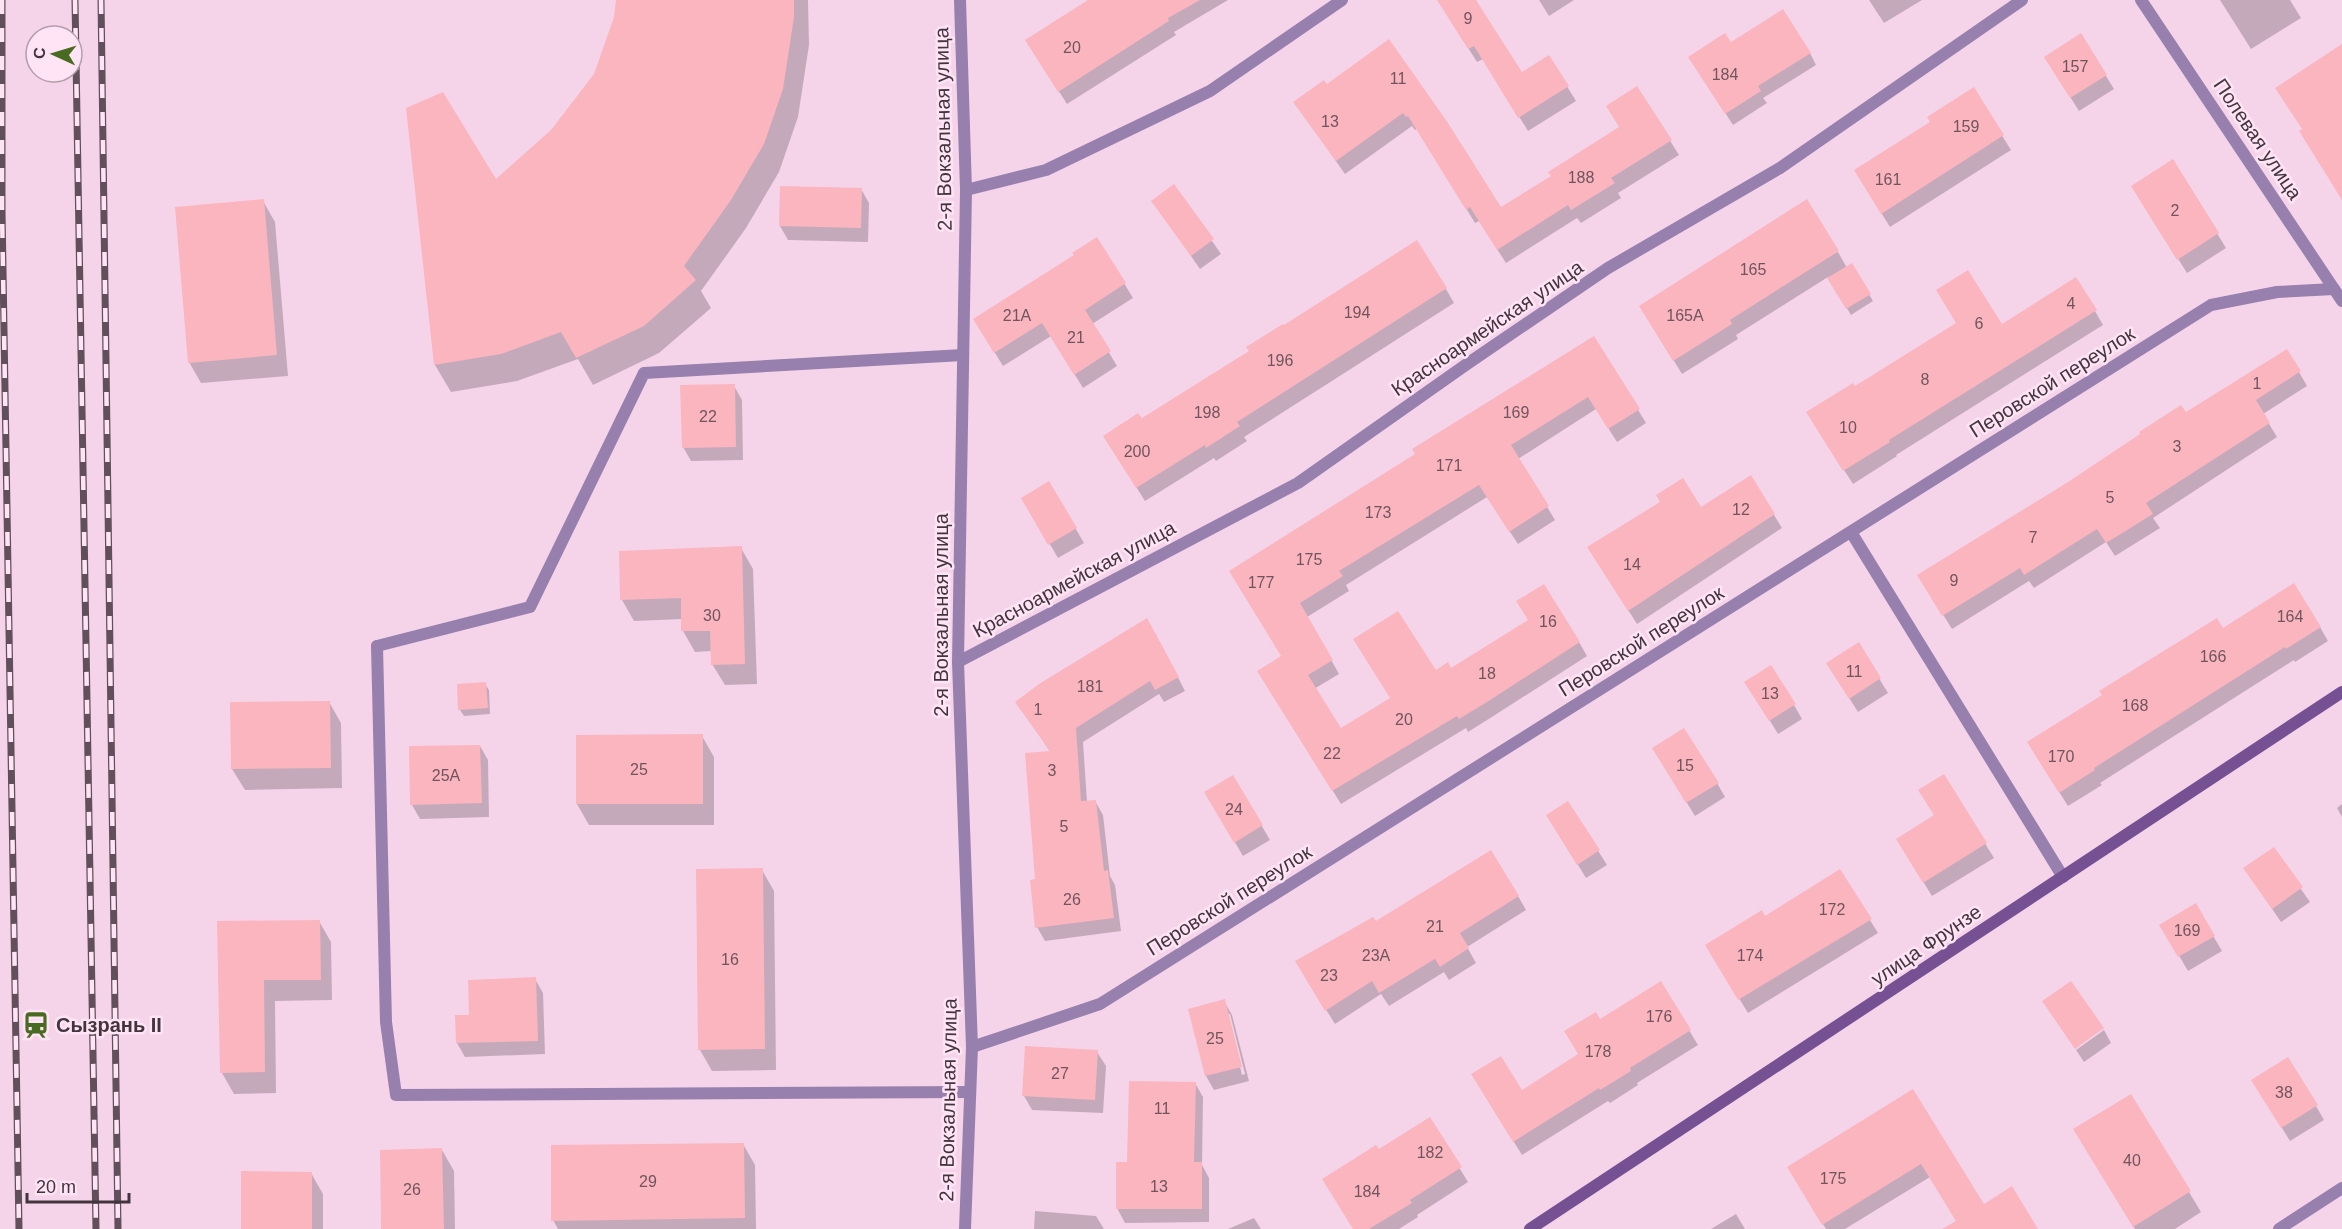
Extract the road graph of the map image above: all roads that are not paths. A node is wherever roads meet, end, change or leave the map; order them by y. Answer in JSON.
{"nodes":[{"id":1,"x":960,"y":0,"type":"edge"},
{"id":2,"x":1342,"y":0,"type":"edge"},
{"id":3,"x":2022,"y":0,"type":"edge"},
{"id":4,"x":2141,"y":0,"type":"edge"},
{"id":5,"x":966,"y":190,"type":"junction"},
{"id":6,"x":2334,"y":289,"type":"junction"},
{"id":7,"x":2342,"y":301,"type":"edge"},
{"id":8,"x":963,"y":355,"type":"junction"},
{"id":9,"x":1851,"y":532,"type":"junction"},
{"id":10,"x":958,"y":662,"type":"junction"},
{"id":11,"x":2342,"y":692,"type":"edge"},
{"id":12,"x":2063,"y":877,"type":"junction"},
{"id":13,"x":972,"y":1047,"type":"junction"},
{"id":14,"x":969,"y":1092,"type":"junction"},
{"id":15,"x":2342,"y":1188,"type":"edge"},
{"id":16,"x":964,"y":1229,"type":"edge"},
{"id":17,"x":1530,"y":1229,"type":"edge"},
{"id":18,"x":2279,"y":1229,"type":"edge"}],
"edges":[{"from":1,"to":5,"type":"street","name":"2-я Вокзальная улица"},
{"from":2,"to":5,"type":"street"},
{"from":3,"to":10,"type":"street","name":"Красноармейская улица"},
{"from":4,"to":6,"type":"street","name":"Полевая улица"},
{"from":5,"to":8,"type":"street","name":"2-я Вокзальная улица"},
{"from":6,"to":7,"type":"street","name":"Полевая улица"},
{"from":6,"to":9,"type":"street","name":"Перовской переулок"},
{"from":8,"to":10,"type":"street","name":"2-я Вокзальная улица"},
{"from":8,"to":14,"type":"street"},
{"from":9,"to":12,"type":"street"},
{"from":9,"to":13,"type":"street","name":"Перовской переулок"},
{"from":10,"to":13,"type":"street","name":"2-я Вокзальная улица"},
{"from":11,"to":12,"type":"street","name":"улица Фрунзе"},
{"from":12,"to":17,"type":"street","name":"улица Фрунзе"},
{"from":13,"to":14,"type":"street","name":"2-я Вокзальная улица"},
{"from":14,"to":16,"type":"street","name":"2-я Вокзальная улица"},
{"from":15,"to":18,"type":"street"}]}
